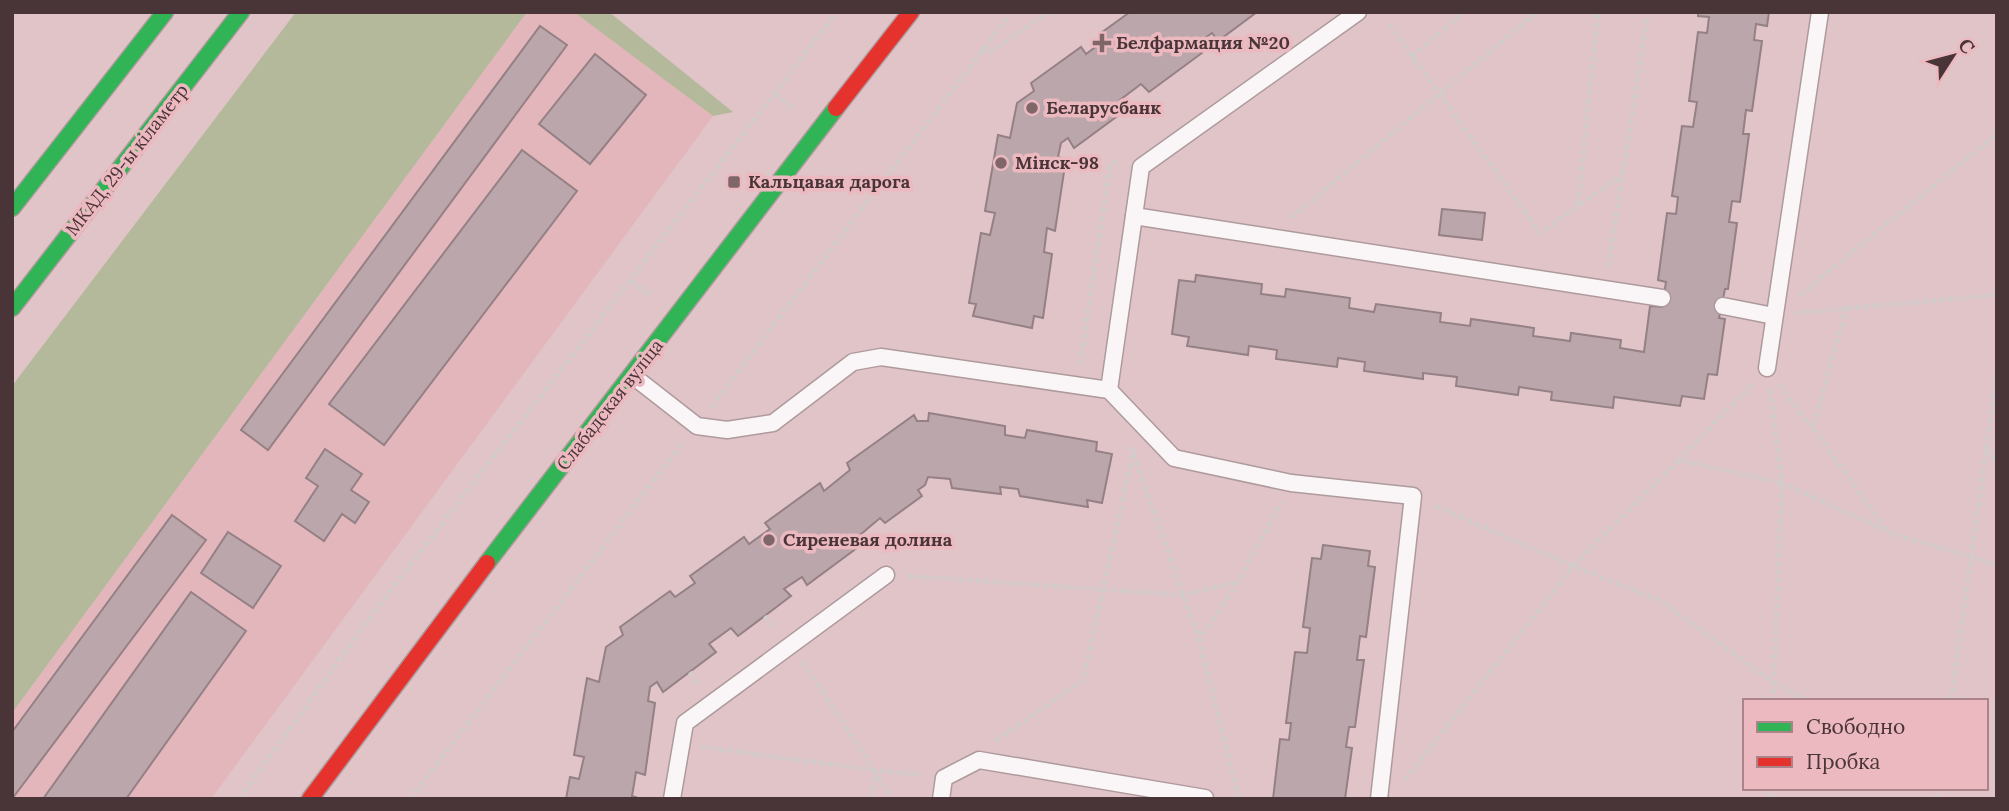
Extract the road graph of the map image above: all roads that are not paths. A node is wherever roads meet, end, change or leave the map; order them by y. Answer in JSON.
{"nodes":[{"id":1,"x":164,"y":12,"type":"edge"},
{"id":2,"x":241,"y":12,"type":"edge"},
{"id":3,"x":911,"y":12,"type":"edge"},
{"id":4,"x":1358,"y":12,"type":"edge"},
{"id":5,"x":1820,"y":12,"type":"edge"},
{"id":6,"x":12,"y":208,"type":"edge"},
{"id":7,"x":1134,"y":216,"type":"junction"},
{"id":8,"x":1662,"y":298,"type":"dead end"},
{"id":9,"x":1723,"y":306,"type":"dead end"},
{"id":10,"x":12,"y":308,"type":"edge"},
{"id":11,"x":1774,"y":316,"type":"junction"},
{"id":12,"x":1767,"y":368,"type":"road end"},
{"id":13,"x":633,"y":376,"type":"junction"},
{"id":14,"x":1108,"y":390,"type":"junction"},
{"id":15,"x":886,"y":575,"type":"road end"},
{"id":16,"x":1205,"y":798,"type":"edge"},
{"id":17,"x":310,"y":799,"type":"edge"},
{"id":18,"x":672,"y":799,"type":"edge"},
{"id":19,"x":941,"y":799,"type":"edge"},
{"id":20,"x":1379,"y":799,"type":"edge"}],
"edges":[{"from":1,"to":6,"type":"main road"},
{"from":2,"to":10,"type":"main road","name":"МКАД, 29-ы кіламетр"},
{"from":3,"to":13,"type":"main road","name":"Слабадская вуліца"},
{"from":4,"to":7,"type":"lane"},
{"from":5,"to":11,"type":"lane"},
{"from":7,"to":8,"type":"lane"},
{"from":7,"to":14,"type":"lane"},
{"from":9,"to":11,"type":"lane"},
{"from":11,"to":12,"type":"lane"},
{"from":13,"to":14,"type":"lane"},
{"from":13,"to":17,"type":"main road","name":"Слабадская вуліца"},
{"from":14,"to":20,"type":"lane"},
{"from":15,"to":18,"type":"lane"},
{"from":16,"to":19,"type":"lane"}]}
